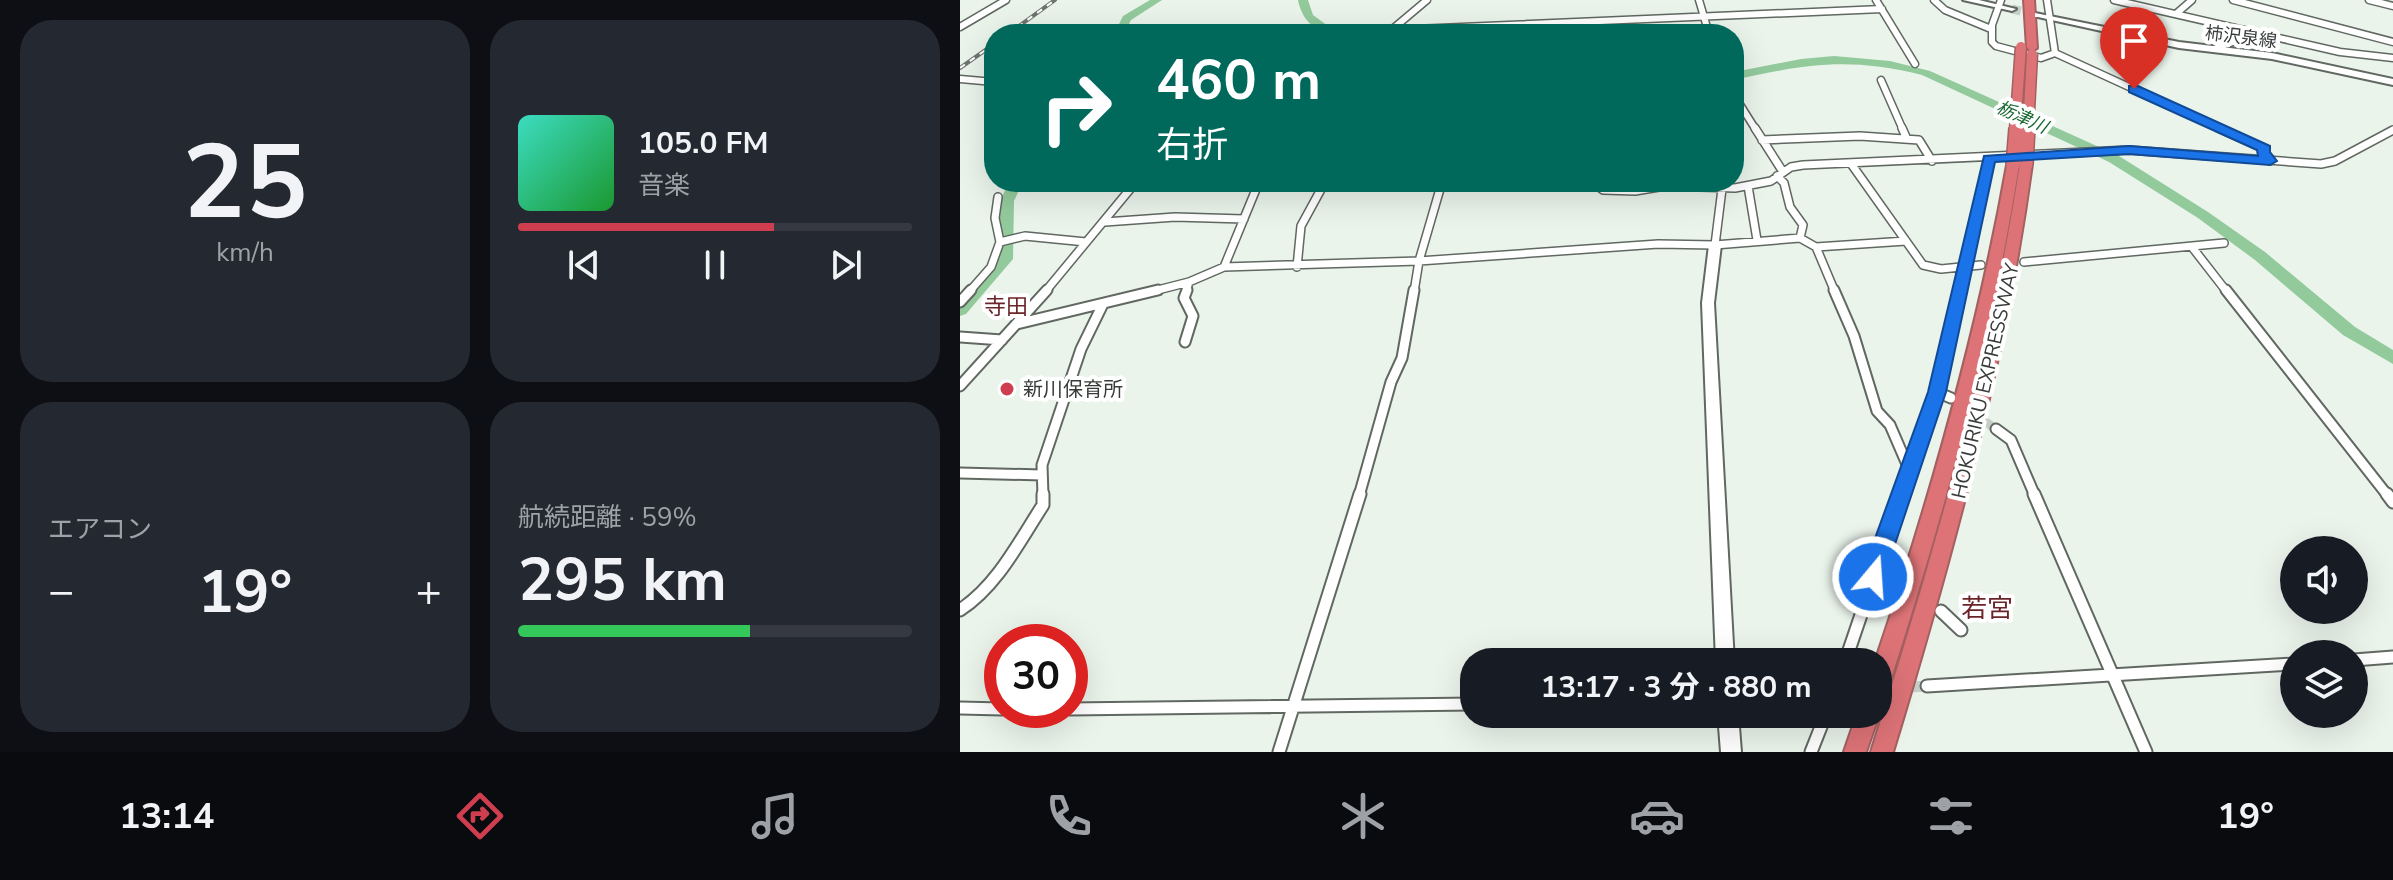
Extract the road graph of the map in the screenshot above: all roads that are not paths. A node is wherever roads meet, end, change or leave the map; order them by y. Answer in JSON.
{"nodes":[{"id":1,"x":1006,"y":0,"type":"edge"},
{"id":2,"x":1427,"y":0,"type":"edge"},
{"id":3,"x":1699,"y":0,"type":"edge"},
{"id":4,"x":1876,"y":0,"type":"edge"},
{"id":5,"x":1934,"y":0,"type":"edge"},
{"id":6,"x":1967,"y":0,"type":"edge"},
{"id":7,"x":2019,"y":0,"type":"edge"},
{"id":8,"x":2029,"y":0,"type":"edge"},
{"id":9,"x":2047,"y":0,"type":"edge"},
{"id":10,"x":2114,"y":0,"type":"edge"},
{"id":11,"x":2192,"y":0,"type":"edge"},
{"id":12,"x":2233,"y":0,"type":"edge"},
{"id":13,"x":2369,"y":0,"type":"edge"},
{"id":14,"x":2001,"y":3,"type":"edge"},
{"id":15,"x":2393,"y":6,"type":"edge"},
{"id":16,"x":1882,"y":9,"type":"junction"},
{"id":17,"x":2012,"y":9,"type":"tunnel mouth"},
{"id":18,"x":2177,"y":13,"type":"junction"},
{"id":19,"x":2043,"y":16,"type":"junction"},
{"id":20,"x":1704,"y":17,"type":"junction"},
{"id":21,"x":1398,"y":24,"type":"edge"},
{"id":22,"x":1557,"y":24,"type":"edge"},
{"id":23,"x":1706,"y":24,"type":"edge"},
{"id":24,"x":960,"y":27,"type":"edge"},
{"id":25,"x":1991,"y":29,"type":"junction"},
{"id":26,"x":2256,"y":33,"type":"junction"},
{"id":27,"x":2393,"y":42,"type":"edge"},
{"id":28,"x":2026,"y":47,"type":"junction"},
{"id":29,"x":2214,"y":49,"type":"junction"},
{"id":30,"x":2055,"y":53,"type":"junction"},
{"id":31,"x":2393,"y":58,"type":"edge"},
{"id":32,"x":1915,"y":64,"type":"dead end"},
{"id":33,"x":960,"y":79,"type":"edge"},
{"id":34,"x":1881,"y":80,"type":"dead end"},
{"id":35,"x":984,"y":81,"type":"edge"},
{"id":36,"x":2393,"y":82,"type":"edge"},
{"id":37,"x":1744,"y":111,"type":"edge"},
{"id":38,"x":2393,"y":130,"type":"edge"},
{"id":39,"x":1907,"y":139,"type":"junction"},
{"id":40,"x":1762,"y":140,"type":"junction"},
{"id":41,"x":1989,"y":158,"type":"junction"},
{"id":42,"x":1932,"y":161,"type":"junction"},
{"id":43,"x":2270,"y":161,"type":"junction"},
{"id":44,"x":2019,"y":164,"type":"junction"},
{"id":45,"x":1852,"y":165,"type":"junction"},
{"id":46,"x":1780,"y":174,"type":"junction"},
{"id":47,"x":1744,"y":186,"type":"edge"},
{"id":48,"x":1748,"y":186,"type":"junction"},
{"id":49,"x":1128,"y":192,"type":"edge"},
{"id":50,"x":1255,"y":192,"type":"edge"},
{"id":51,"x":1320,"y":192,"type":"edge"},
{"id":52,"x":1439,"y":192,"type":"edge"},
{"id":53,"x":1722,"y":192,"type":"edge"},
{"id":54,"x":998,"y":197,"type":"dead end"},
{"id":55,"x":1244,"y":219,"type":"junction"},
{"id":56,"x":1105,"y":222,"type":"junction"},
{"id":57,"x":1800,"y":238,"type":"junction"},
{"id":58,"x":1757,"y":240,"type":"junction"},
{"id":59,"x":1906,"y":241,"type":"junction"},
{"id":60,"x":1000,"y":242,"type":"junction"},
{"id":61,"x":1086,"y":242,"type":"junction"},
{"id":62,"x":2224,"y":243,"type":"dead end"},
{"id":63,"x":1715,"y":245,"type":"junction"},
{"id":64,"x":1816,"y":247,"type":"junction"},
{"id":65,"x":2192,"y":247,"type":"junction"},
{"id":66,"x":1419,"y":261,"type":"junction"},
{"id":67,"x":2024,"y":262,"type":"dead end"},
{"id":68,"x":1981,"y":265,"type":"dead end"},
{"id":69,"x":1967,"y":266,"type":"junction"},
{"id":70,"x":1224,"y":267,"type":"junction"},
{"id":71,"x":1297,"y":267,"type":"junction"},
{"id":72,"x":1189,"y":282,"type":"junction"},
{"id":73,"x":960,"y":302,"type":"edge"},
{"id":74,"x":1103,"y":304,"type":"junction"},
{"id":75,"x":1017,"y":324,"type":"junction"},
{"id":76,"x":960,"y":337,"type":"edge"},
{"id":77,"x":1002,"y":340,"type":"junction"},
{"id":78,"x":1185,"y":342,"type":"dead end"},
{"id":79,"x":960,"y":386,"type":"edge"},
{"id":80,"x":1937,"y":392,"type":"junction"},
{"id":81,"x":1951,"y":398,"type":"dead end"},
{"id":82,"x":1996,"y":429,"type":"tunnel mouth"},
{"id":83,"x":1909,"y":469,"type":"junction"},
{"id":84,"x":960,"y":473,"type":"edge"},
{"id":85,"x":1042,"y":475,"type":"junction"},
{"id":86,"x":2393,"y":502,"type":"edge"},
{"id":87,"x":1882,"y":549,"type":"junction"},
{"id":88,"x":1907,"y":570,"type":"dead end"},
{"id":89,"x":960,"y":610,"type":"edge"},
{"id":90,"x":1941,"y":611,"type":"dead end"},
{"id":91,"x":1961,"y":630,"type":"dead end"},
{"id":92,"x":1724,"y":648,"type":"edge"},
{"id":93,"x":1850,"y":648,"type":"edge"},
{"id":94,"x":1889,"y":648,"type":"edge"},
{"id":95,"x":2393,"y":657,"type":"edge"},
{"id":96,"x":2368,"y":659,"type":"edge"},
{"id":97,"x":2280,"y":665,"type":"edge"},
{"id":98,"x":2114,"y":676,"type":"junction"},
{"id":99,"x":1927,"y":686,"type":"tunnel mouth"},
{"id":100,"x":1460,"y":704,"type":"edge"},
{"id":101,"x":1294,"y":706,"type":"junction"},
{"id":102,"x":960,"y":708,"type":"edge"},
{"id":103,"x":984,"y":709,"type":"edge"},
{"id":104,"x":1088,"y":709,"type":"edge"},
{"id":105,"x":1729,"y":728,"type":"edge"},
{"id":106,"x":1820,"y":728,"type":"edge"},
{"id":107,"x":1863,"y":728,"type":"edge"},
{"id":108,"x":1279,"y":752,"type":"edge"},
{"id":109,"x":1731,"y":752,"type":"edge"},
{"id":110,"x":1811,"y":752,"type":"edge"},
{"id":111,"x":1855,"y":752,"type":"edge"},
{"id":112,"x":1882,"y":752,"type":"edge"},
{"id":113,"x":2146,"y":752,"type":"edge"}],
"edges":[{"from":1,"to":24,"type":"street"},
{"from":2,"to":21,"type":"street"},
{"from":3,"to":20,"type":"street"},
{"from":4,"to":16,"type":"street"},
{"from":5,"to":25,"type":"street"},
{"from":6,"to":14,"type":"main road"},
{"from":7,"to":28,"type":"highway","name":"HOKURIKU EXPRESSWAY"},
{"from":8,"to":28,"type":"highway","name":"HOKURIKU EXPRESSWAY"},
{"from":9,"to":19,"type":"street"},
{"from":10,"to":18,"type":"street"},
{"from":11,"to":18,"type":"street"},
{"from":12,"to":27,"type":"street"},
{"from":13,"to":15,"type":"street"},
{"from":14,"to":17,"type":"main road"},
{"from":14,"to":25,"type":"street"},
{"from":16,"to":20,"type":"street"},
{"from":16,"to":32,"type":"street"},
{"from":18,"to":26,"type":"street"},
{"from":19,"to":29,"type":"main road","name":"柿沢泉線"},
{"from":19,"to":30,"type":"street"},
{"from":20,"to":22,"type":"street"},
{"from":20,"to":23,"type":"street"},
{"from":25,"to":30,"type":"street"},
{"from":26,"to":29,"type":"street"},
{"from":26,"to":31,"type":"street"},
{"from":28,"to":44,"type":"highway","name":"HOKURIKU EXPRESSWAY","bridge":true},
{"from":29,"to":36,"type":"main road","name":"柿沢泉線"},
{"from":30,"to":43,"type":"street"},
{"from":33,"to":35,"type":"street"},
{"from":34,"to":39,"type":"street"},
{"from":37,"to":40,"type":"street"},
{"from":38,"to":43,"type":"street"},
{"from":39,"to":40,"type":"street"},
{"from":39,"to":42,"type":"street"},
{"from":40,"to":46,"type":"street"},
{"from":41,"to":42,"type":"street"},
{"from":41,"to":43,"type":"street"},
{"from":41,"to":69,"type":"street"},
{"from":42,"to":45,"type":"street"},
{"from":44,"to":94,"type":"highway","name":"HOKURIKU EXPRESSWAY"},
{"from":44,"to":112,"type":"highway","name":"HOKURIKU EXPRESSWAY"},
{"from":45,"to":46,"type":"street"},
{"from":45,"to":59,"type":"street"},
{"from":46,"to":48,"type":"street"},
{"from":46,"to":57,"type":"street"},
{"from":47,"to":48,"type":"street"},
{"from":48,"to":58,"type":"street"},
{"from":49,"to":56,"type":"street"},
{"from":50,"to":55,"type":"street"},
{"from":51,"to":71,"type":"street"},
{"from":52,"to":66,"type":"street"},
{"from":53,"to":63,"type":"street"},
{"from":54,"to":60,"type":"street"},
{"from":55,"to":56,"type":"street"},
{"from":55,"to":70,"type":"street"},
{"from":56,"to":61,"type":"street"},
{"from":57,"to":58,"type":"street"},
{"from":57,"to":64,"type":"street"},
{"from":58,"to":63,"type":"street"},
{"from":59,"to":64,"type":"street"},
{"from":59,"to":69,"type":"street"},
{"from":60,"to":61,"type":"street"},
{"from":60,"to":73,"type":"street"},
{"from":61,"to":75,"type":"street"},
{"from":62,"to":65,"type":"street"},
{"from":63,"to":66,"type":"street"},
{"from":63,"to":92,"type":"main road"},
{"from":64,"to":83,"type":"street"},
{"from":65,"to":67,"type":"street"},
{"from":65,"to":86,"type":"street"},
{"from":66,"to":71,"type":"street"},
{"from":66,"to":101,"type":"street"},
{"from":68,"to":69,"type":"street"},
{"from":69,"to":80,"type":"street"},
{"from":70,"to":71,"type":"street"},
{"from":70,"to":72,"type":"street"},
{"from":72,"to":74,"type":"street"},
{"from":72,"to":78,"type":"street"},
{"from":74,"to":75,"type":"street"},
{"from":74,"to":85,"type":"street"},
{"from":75,"to":77,"type":"street"},
{"from":76,"to":77,"type":"street"},
{"from":77,"to":79,"type":"street"},
{"from":80,"to":81,"type":"street"},
{"from":80,"to":83,"type":"street"},
{"from":82,"to":98,"type":"street"},
{"from":83,"to":87,"type":"street"},
{"from":84,"to":85,"type":"street"},
{"from":85,"to":89,"type":"street"},
{"from":87,"to":88,"type":"street"},
{"from":87,"to":93,"type":"street"},
{"from":90,"to":91,"type":"street"},
{"from":95,"to":96,"type":"street"},
{"from":97,"to":98,"type":"street"},
{"from":98,"to":99,"type":"street"},
{"from":98,"to":113,"type":"street"},
{"from":100,"to":101,"type":"street"},
{"from":101,"to":104,"type":"street"},
{"from":101,"to":108,"type":"street"},
{"from":102,"to":103,"type":"street"},
{"from":105,"to":109,"type":"main road"},
{"from":106,"to":110,"type":"street"},
{"from":107,"to":111,"type":"highway"}]}
